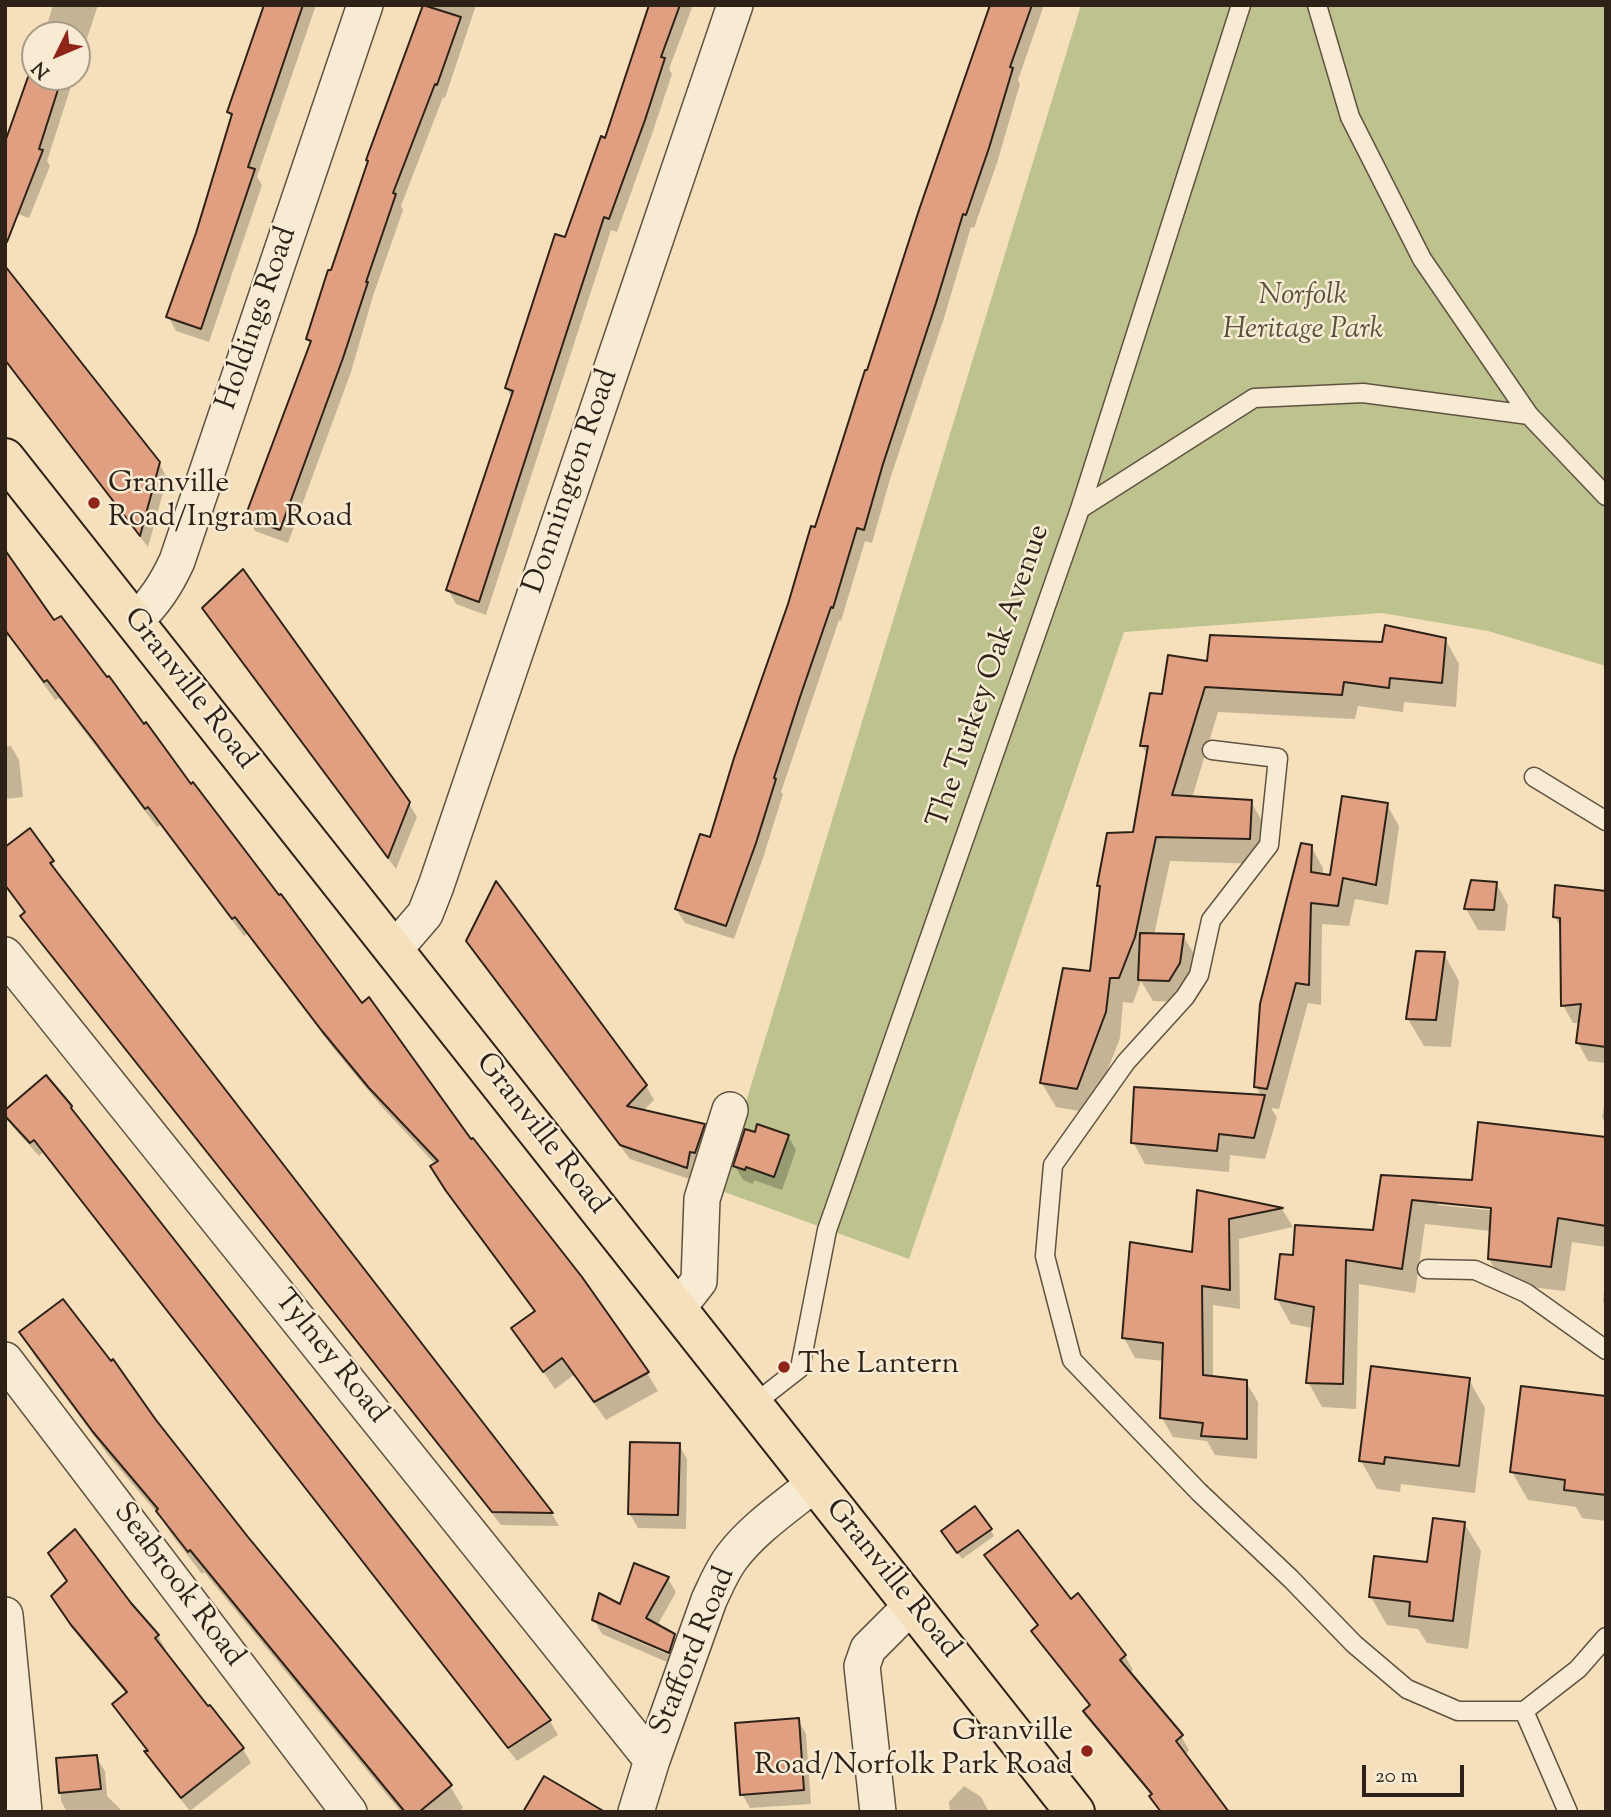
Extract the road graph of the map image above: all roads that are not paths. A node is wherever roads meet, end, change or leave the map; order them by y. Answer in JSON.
{"nodes":[{"id":1,"x":365,"y":5,"type":"edge"},
{"id":2,"x":735,"y":5,"type":"edge"},
{"id":3,"x":1241,"y":5,"type":"edge"},
{"id":4,"x":1317,"y":5,"type":"edge"},
{"id":5,"x":1530,"y":415,"type":"junction"},
{"id":6,"x":7,"y":465,"type":"edge"},
{"id":7,"x":1606,"y":496,"type":"edge"},
{"id":8,"x":1080,"y":509,"type":"junction"},
{"id":9,"x":134,"y":622,"type":"junction"},
{"id":10,"x":1212,"y":750,"type":"dead end"},
{"id":11,"x":1534,"y":777,"type":"dead end"},
{"id":12,"x":1606,"y":821,"type":"edge"},
{"id":13,"x":394,"y":950,"type":"junction"},
{"id":14,"x":5,"y":955,"type":"edge"},
{"id":15,"x":730,"y":1110,"type":"dead end"},
{"id":16,"x":1427,"y":1269,"type":"dead end"},
{"id":17,"x":678,"y":1308,"type":"junction"},
{"id":18,"x":1606,"y":1350,"type":"edge"},
{"id":19,"x":5,"y":1360,"type":"edge"},
{"id":20,"x":754,"y":1404,"type":"junction"},
{"id":21,"x":814,"y":1484,"type":"junction"},
{"id":22,"x":912,"y":1605,"type":"junction"},
{"id":23,"x":5,"y":1615,"type":"edge"},
{"id":24,"x":1606,"y":1637,"type":"edge"},
{"id":25,"x":1524,"y":1712,"type":"junction"},
{"id":26,"x":652,"y":1760,"type":"junction"},
{"id":27,"x":24,"y":1812,"type":"edge"},
{"id":28,"x":349,"y":1812,"type":"edge"},
{"id":29,"x":636,"y":1812,"type":"edge"},
{"id":30,"x":878,"y":1812,"type":"edge"},
{"id":31,"x":1075,"y":1812,"type":"edge"},
{"id":32,"x":1568,"y":1812,"type":"edge"}],
"edges":[{"from":1,"to":9,"type":"street","name":"Holdings Road"},
{"from":2,"to":13,"type":"street","name":"Donnington Road"},
{"from":3,"to":8,"type":"lane","name":"The Turkey Oak Avenue"},
{"from":4,"to":5,"type":"lane"},
{"from":5,"to":7,"type":"lane"},
{"from":5,"to":8,"type":"lane"},
{"from":6,"to":9,"type":"main road","name":"Granville Road"},
{"from":8,"to":20,"type":"lane","name":"The Turkey Oak Avenue"},
{"from":9,"to":13,"type":"main road","name":"Granville Road"},
{"from":10,"to":25,"type":"lane"},
{"from":11,"to":12,"type":"lane"},
{"from":13,"to":17,"type":"main road","name":"Granville Road"},
{"from":14,"to":26,"type":"street","name":"Tylney Road"},
{"from":15,"to":17,"type":"street"},
{"from":16,"to":18,"type":"lane"},
{"from":17,"to":20,"type":"main road","name":"Granville Road"},
{"from":19,"to":28,"type":"street","name":"Seabrook Road"},
{"from":20,"to":21,"type":"main road","name":"Granville Road"},
{"from":21,"to":22,"type":"main road","name":"Granville Road"},
{"from":21,"to":26,"type":"street","name":"Stafford Road"},
{"from":22,"to":30,"type":"street"},
{"from":22,"to":31,"type":"main road","name":"Granville Road"},
{"from":23,"to":27,"type":"street"},
{"from":24,"to":25,"type":"lane"},
{"from":25,"to":32,"type":"lane"},
{"from":26,"to":29,"type":"street","name":"Stafford Road"}]}
